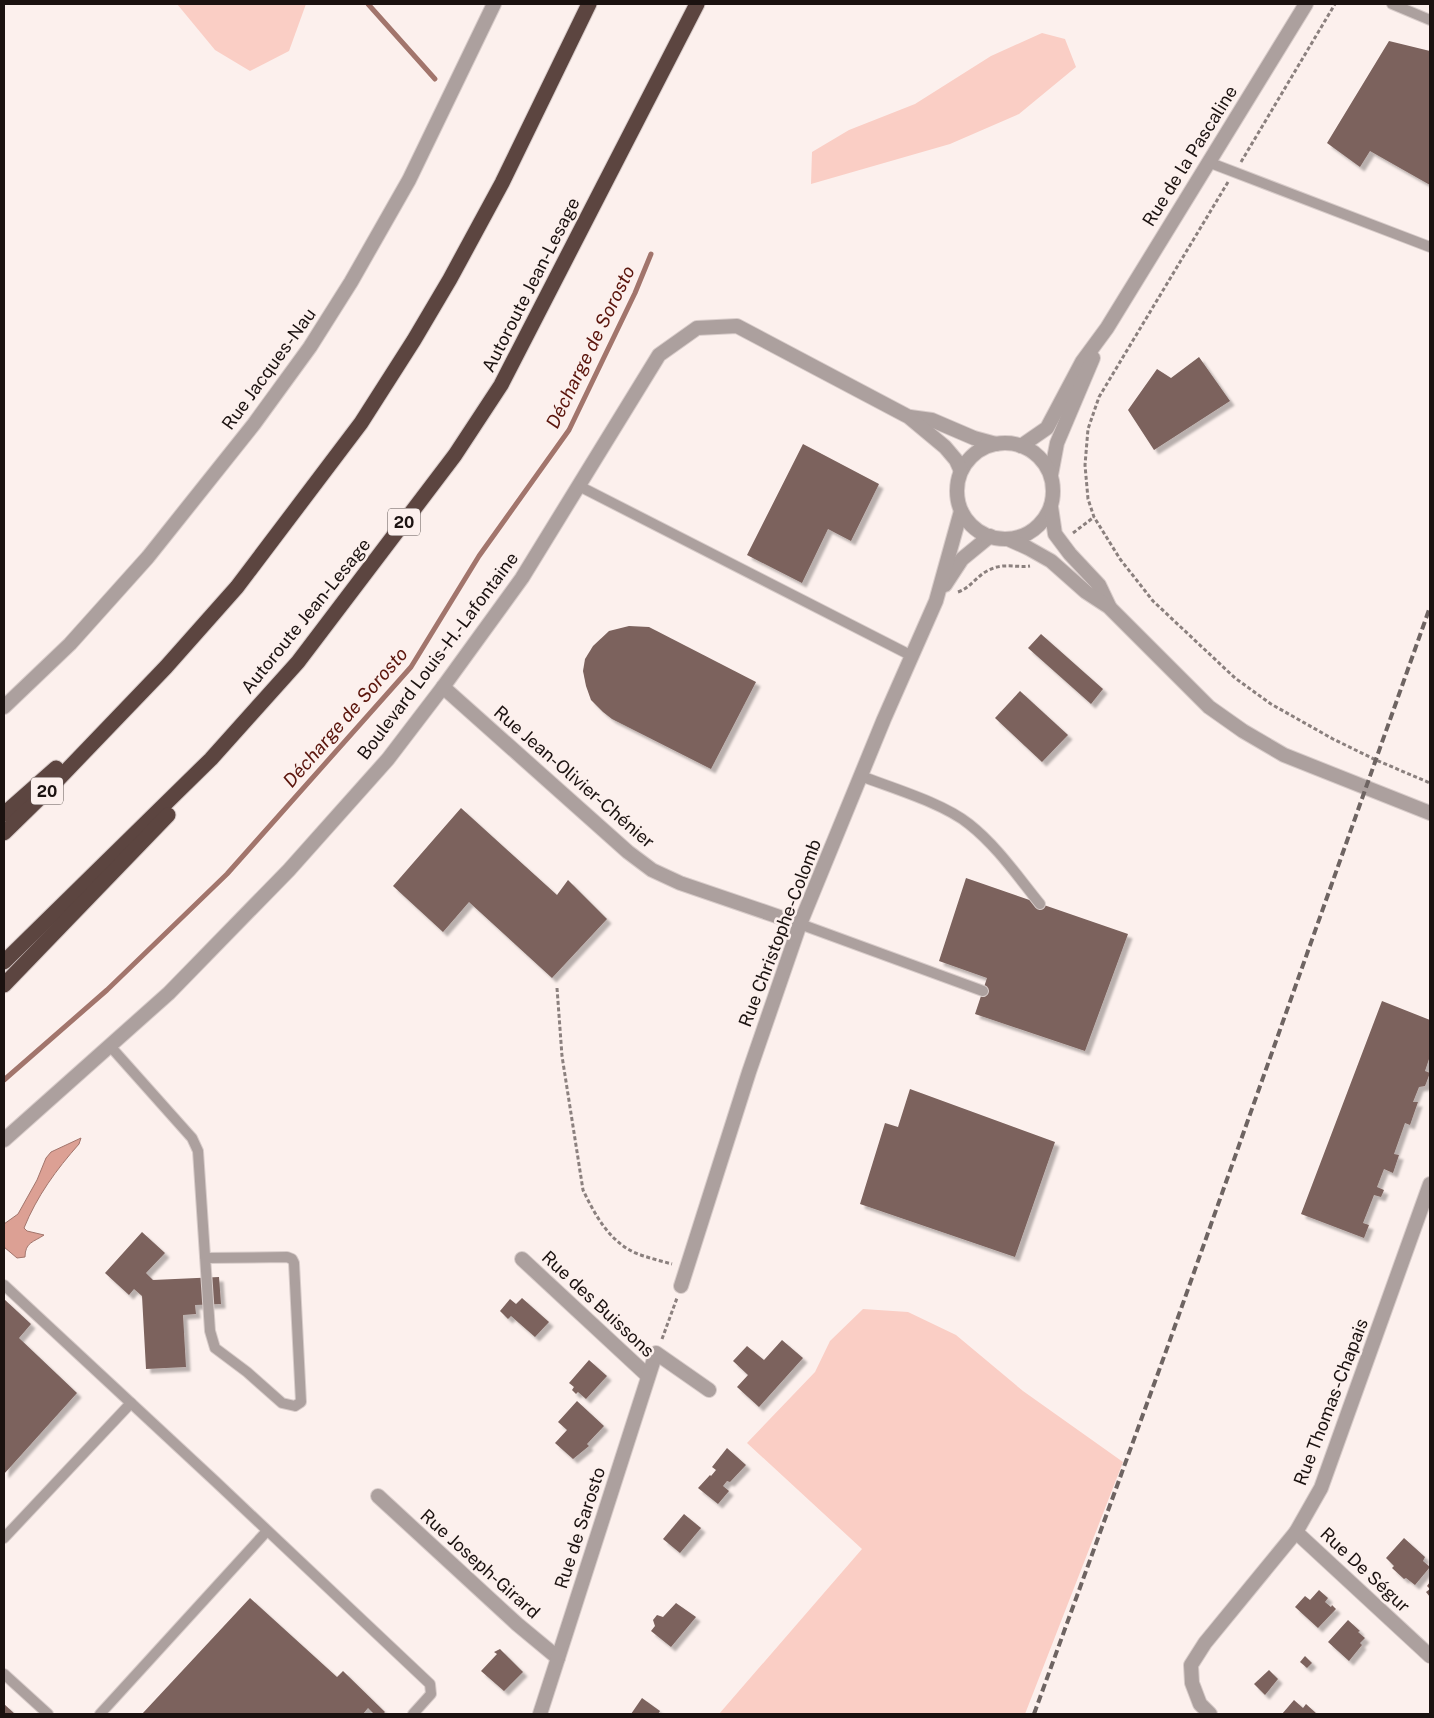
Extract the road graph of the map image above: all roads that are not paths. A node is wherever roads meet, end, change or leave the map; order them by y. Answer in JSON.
{"nodes":[{"id":1,"x":494,"y":4,"type":"edge"},
{"id":2,"x":590,"y":4,"type":"edge"},
{"id":3,"x":697,"y":4,"type":"edge"},
{"id":4,"x":1306,"y":4,"type":"edge"},
{"id":5,"x":1392,"y":4,"type":"edge"},
{"id":6,"x":1430,"y":20,"type":"edge"},
{"id":7,"x":1208,"y":162,"type":"junction"},
{"id":8,"x":1430,"y":247,"type":"edge"},
{"id":9,"x":1107,"y":328,"type":"junction"},
{"id":10,"x":909,"y":417,"type":"junction"},
{"id":11,"x":997,"y":444,"type":"junction"},
{"id":12,"x":1021,"y":446,"type":"junction"},
{"id":13,"x":961,"y":471,"type":"junction"},
{"id":14,"x":1051,"y":475,"type":"junction"},
{"id":15,"x":579,"y":486,"type":"junction"},
{"id":16,"x":1051,"y":507,"type":"junction"},
{"id":17,"x":961,"y":511,"type":"junction"},
{"id":18,"x":990,"y":536,"type":"junction"},
{"id":19,"x":1008,"y":539,"type":"junction"},
{"id":20,"x":936,"y":600,"type":"junction"},
{"id":21,"x":1109,"y":607,"type":"junction"},
{"id":22,"x":912,"y":656,"type":"junction"},
{"id":23,"x":443,"y":687,"type":"junction"},
{"id":24,"x":4,"y":707,"type":"edge"},
{"id":25,"x":89,"y":747,"type":"junction"},
{"id":26,"x":211,"y":759,"type":"junction"},
{"id":27,"x":861,"y":776,"type":"junction"},
{"id":28,"x":1430,"y":813,"type":"edge"},
{"id":29,"x":4,"y":814,"type":"edge"},
{"id":30,"x":4,"y":833,"type":"edge"},
{"id":31,"x":1040,"y":904,"type":"dead end"},
{"id":32,"x":800,"y":924,"type":"junction"},
{"id":33,"x":4,"y":962,"type":"edge"},
{"id":34,"x":4,"y":985,"type":"edge"},
{"id":35,"x":983,"y":991,"type":"dead end"},
{"id":36,"x":110,"y":1046,"type":"junction"},
{"id":37,"x":4,"y":1140,"type":"edge"},
{"id":38,"x":1429,"y":1189,"type":"edge"},
{"id":39,"x":205,"y":1258,"type":"junction"},
{"id":40,"x":522,"y":1258,"type":"dead end"},
{"id":41,"x":4,"y":1285,"type":"edge"},
{"id":42,"x":682,"y":1286,"type":"road end"},
{"id":43,"x":648,"y":1376,"type":"junction"},
{"id":44,"x":709,"y":1390,"type":"dead end"},
{"id":45,"x":131,"y":1403,"type":"junction"},
{"id":46,"x":378,"y":1496,"type":"dead end"},
{"id":47,"x":268,"y":1531,"type":"junction"},
{"id":48,"x":1296,"y":1532,"type":"junction"},
{"id":49,"x":4,"y":1538,"type":"edge"},
{"id":50,"x":1430,"y":1656,"type":"edge"},
{"id":51,"x":558,"y":1658,"type":"junction"},
{"id":52,"x":4,"y":1674,"type":"edge"},
{"id":53,"x":48,"y":1714,"type":"edge"},
{"id":54,"x":100,"y":1714,"type":"edge"},
{"id":55,"x":413,"y":1714,"type":"edge"},
{"id":56,"x":540,"y":1714,"type":"edge"},
{"id":57,"x":1210,"y":1714,"type":"edge"}],
"edges":[{"from":1,"to":24,"type":"street","name":"Rue Jacques-Nau"},
{"from":2,"to":25,"type":"highway","number":"20"},
{"from":3,"to":26,"type":"highway","name":"Autoroute Jean-Lesage","number":"20"},
{"from":4,"to":7,"type":"street","name":"Rue de la Pascaline"},
{"from":5,"to":6,"type":"lane"},
{"from":7,"to":8,"type":"lane"},
{"from":7,"to":9,"type":"street","name":"Rue de la Pascaline"},
{"from":9,"to":12,"type":"street","name":"Rue de la Pascaline"},
{"from":9,"to":14,"type":"street","name":"Rue de la Pascaline"},
{"from":10,"to":11,"type":"street","name":"Boulevard Louis-H.-Lafontaine"},
{"from":10,"to":13,"type":"street","name":"Boulevard Louis-H.-Lafontaine"},
{"from":10,"to":15,"type":"street","name":"Boulevard Louis-H.-Lafontaine"},
{"from":11,"to":12,"type":"street"},
{"from":11,"to":13,"type":"street"},
{"from":12,"to":14,"type":"street"},
{"from":13,"to":17,"type":"street"},
{"from":14,"to":16,"type":"street"},
{"from":15,"to":22,"type":"lane"},
{"from":15,"to":23,"type":"street","name":"Boulevard Louis-H.-Lafontaine"},
{"from":16,"to":19,"type":"street"},
{"from":16,"to":21,"type":"street"},
{"from":17,"to":18,"type":"street"},
{"from":17,"to":20,"type":"street","name":"Rue Christophe-Colomb"},
{"from":18,"to":19,"type":"street"},
{"from":18,"to":20,"type":"street","name":"Rue Christophe-Colomb"},
{"from":19,"to":21,"type":"street"},
{"from":20,"to":22,"type":"street","name":"Rue Christophe-Colomb"},
{"from":21,"to":28,"type":"street"},
{"from":22,"to":27,"type":"street","name":"Rue Christophe-Colomb"},
{"from":23,"to":32,"type":"street","name":"Rue Jean-Olivier-Chénier"},
{"from":23,"to":36,"type":"street","name":"Boulevard Louis-H.-Lafontaine"},
{"from":25,"to":29,"type":"highway"},
{"from":25,"to":30,"type":"highway","number":"20"},
{"from":26,"to":33,"type":"highway","name":"Autoroute Jean-Lesage","number":"20"},
{"from":26,"to":34,"type":"highway"},
{"from":27,"to":31,"type":"lane"},
{"from":27,"to":32,"type":"street","name":"Rue Christophe-Colomb"},
{"from":32,"to":35,"type":"lane"},
{"from":32,"to":42,"type":"street","name":"Rue Christophe-Colomb"},
{"from":36,"to":37,"type":"street","name":"Boulevard Louis-H.-Lafontaine"},
{"from":36,"to":39,"type":"lane"},
{"from":38,"to":48,"type":"street","name":"Rue Thomas-Chapais"},
{"from":39,"to":39,"type":"lane"},
{"from":40,"to":43,"type":"street","name":"Rue des Buissons"},
{"from":41,"to":45,"type":"lane"},
{"from":43,"to":44,"type":"street","name":"Rue de Sarosto"},
{"from":43,"to":51,"type":"street","name":"Rue de Sarosto"},
{"from":45,"to":47,"type":"lane"},
{"from":45,"to":49,"type":"lane"},
{"from":46,"to":51,"type":"street","name":"Rue Joseph-Girard"},
{"from":47,"to":54,"type":"lane"},
{"from":47,"to":55,"type":"lane"},
{"from":48,"to":50,"type":"street","name":"Rue De Ségur"},
{"from":48,"to":57,"type":"street","name":"Rue Thomas-Chapais"},
{"from":51,"to":56,"type":"street","name":"Rue de Sarosto"},
{"from":52,"to":53,"type":"lane"}]}
